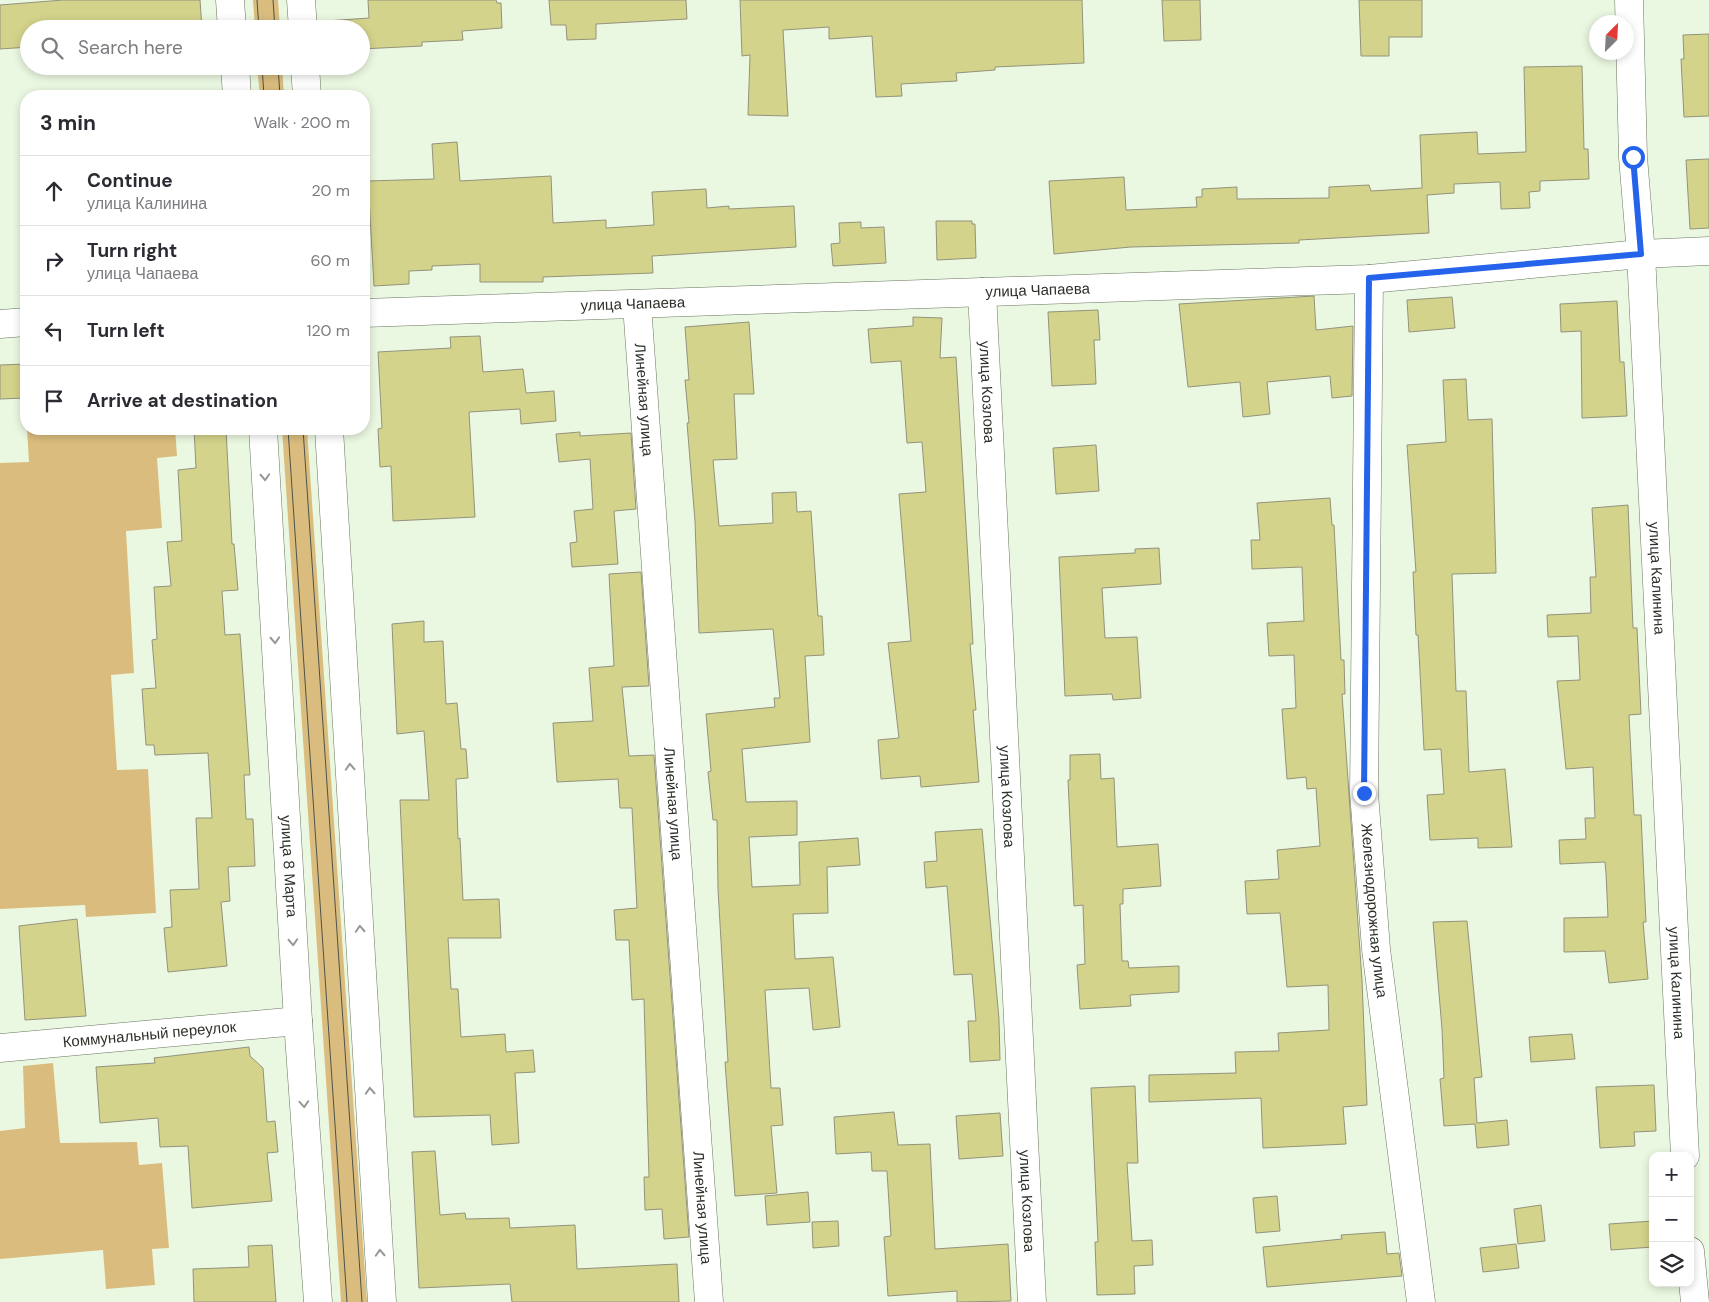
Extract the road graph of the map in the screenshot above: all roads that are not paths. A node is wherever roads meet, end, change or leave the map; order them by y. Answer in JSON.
{"nodes":[{"id":1,"x":230,"y":0,"type":"edge"},
{"id":2,"x":301,"y":0,"type":"edge"},
{"id":3,"x":1629,"y":0,"type":"edge"},
{"id":4,"x":231,"y":20,"type":"edge"},
{"id":5,"x":302,"y":20,"type":"edge"},
{"id":6,"x":236,"y":75,"type":"edge"},
{"id":7,"x":306,"y":75,"type":"edge"},
{"id":8,"x":237,"y":90,"type":"edge"},
{"id":9,"x":307,"y":90,"type":"edge"},
{"id":10,"x":1709,"y":252,"type":"edge"},
{"id":11,"x":1641,"y":254,"type":"junction"},
{"id":12,"x":1369,"y":278,"type":"junction"},
{"id":13,"x":982,"y":292,"type":"junction"},
{"id":14,"x":637,"y":305,"type":"junction"},
{"id":15,"x":370,"y":313,"type":"edge"},
{"id":16,"x":20,"y":322,"type":"edge"},
{"id":17,"x":0,"y":324,"type":"edge"},
{"id":18,"x":263,"y":435,"type":"edge"},
{"id":19,"x":329,"y":435,"type":"edge"},
{"id":20,"x":298,"y":1021,"type":"junction"},
{"id":21,"x":0,"y":1048,"type":"edge"},
{"id":22,"x":1685,"y":1152,"type":"edge"},
{"id":23,"x":1694,"y":1287,"type":"edge"},
{"id":24,"x":1695,"y":1301,"type":"edge"},
{"id":25,"x":318,"y":1302,"type":"edge"},
{"id":26,"x":382,"y":1302,"type":"edge"},
{"id":27,"x":709,"y":1302,"type":"edge"},
{"id":28,"x":1032,"y":1302,"type":"edge"},
{"id":29,"x":1421,"y":1302,"type":"edge"}],
"edges":[{"from":1,"to":4,"type":"street"},
{"from":2,"to":5,"type":"street"},
{"from":3,"to":11,"type":"street","name":"улица Калинина"},
{"from":6,"to":8,"type":"street"},
{"from":7,"to":9,"type":"street"},
{"from":10,"to":11,"type":"street","name":"улица Чапаева"},
{"from":11,"to":12,"type":"street","name":"улица Чапаева"},
{"from":11,"to":22,"type":"street","name":"улица Калинина"},
{"from":12,"to":13,"type":"street","name":"улица Чапаева"},
{"from":12,"to":29,"type":"street","name":"Железнодорожная улица"},
{"from":13,"to":14,"type":"street","name":"улица Чапаева"},
{"from":13,"to":28,"type":"street","name":"улица Козлова"},
{"from":14,"to":15,"type":"street","name":"улица Чапаева"},
{"from":14,"to":27,"type":"street","name":"Линейная улица"},
{"from":16,"to":17,"type":"street"},
{"from":18,"to":20,"type":"street","name":"улица 8 Марта","one_way":true},
{"from":26,"to":19,"type":"street","one_way":true},
{"from":20,"to":21,"type":"street","name":"Коммунальный переулок"},
{"from":20,"to":25,"type":"street","name":"улица 8 Марта","one_way":true},
{"from":23,"to":24,"type":"street"}]}
